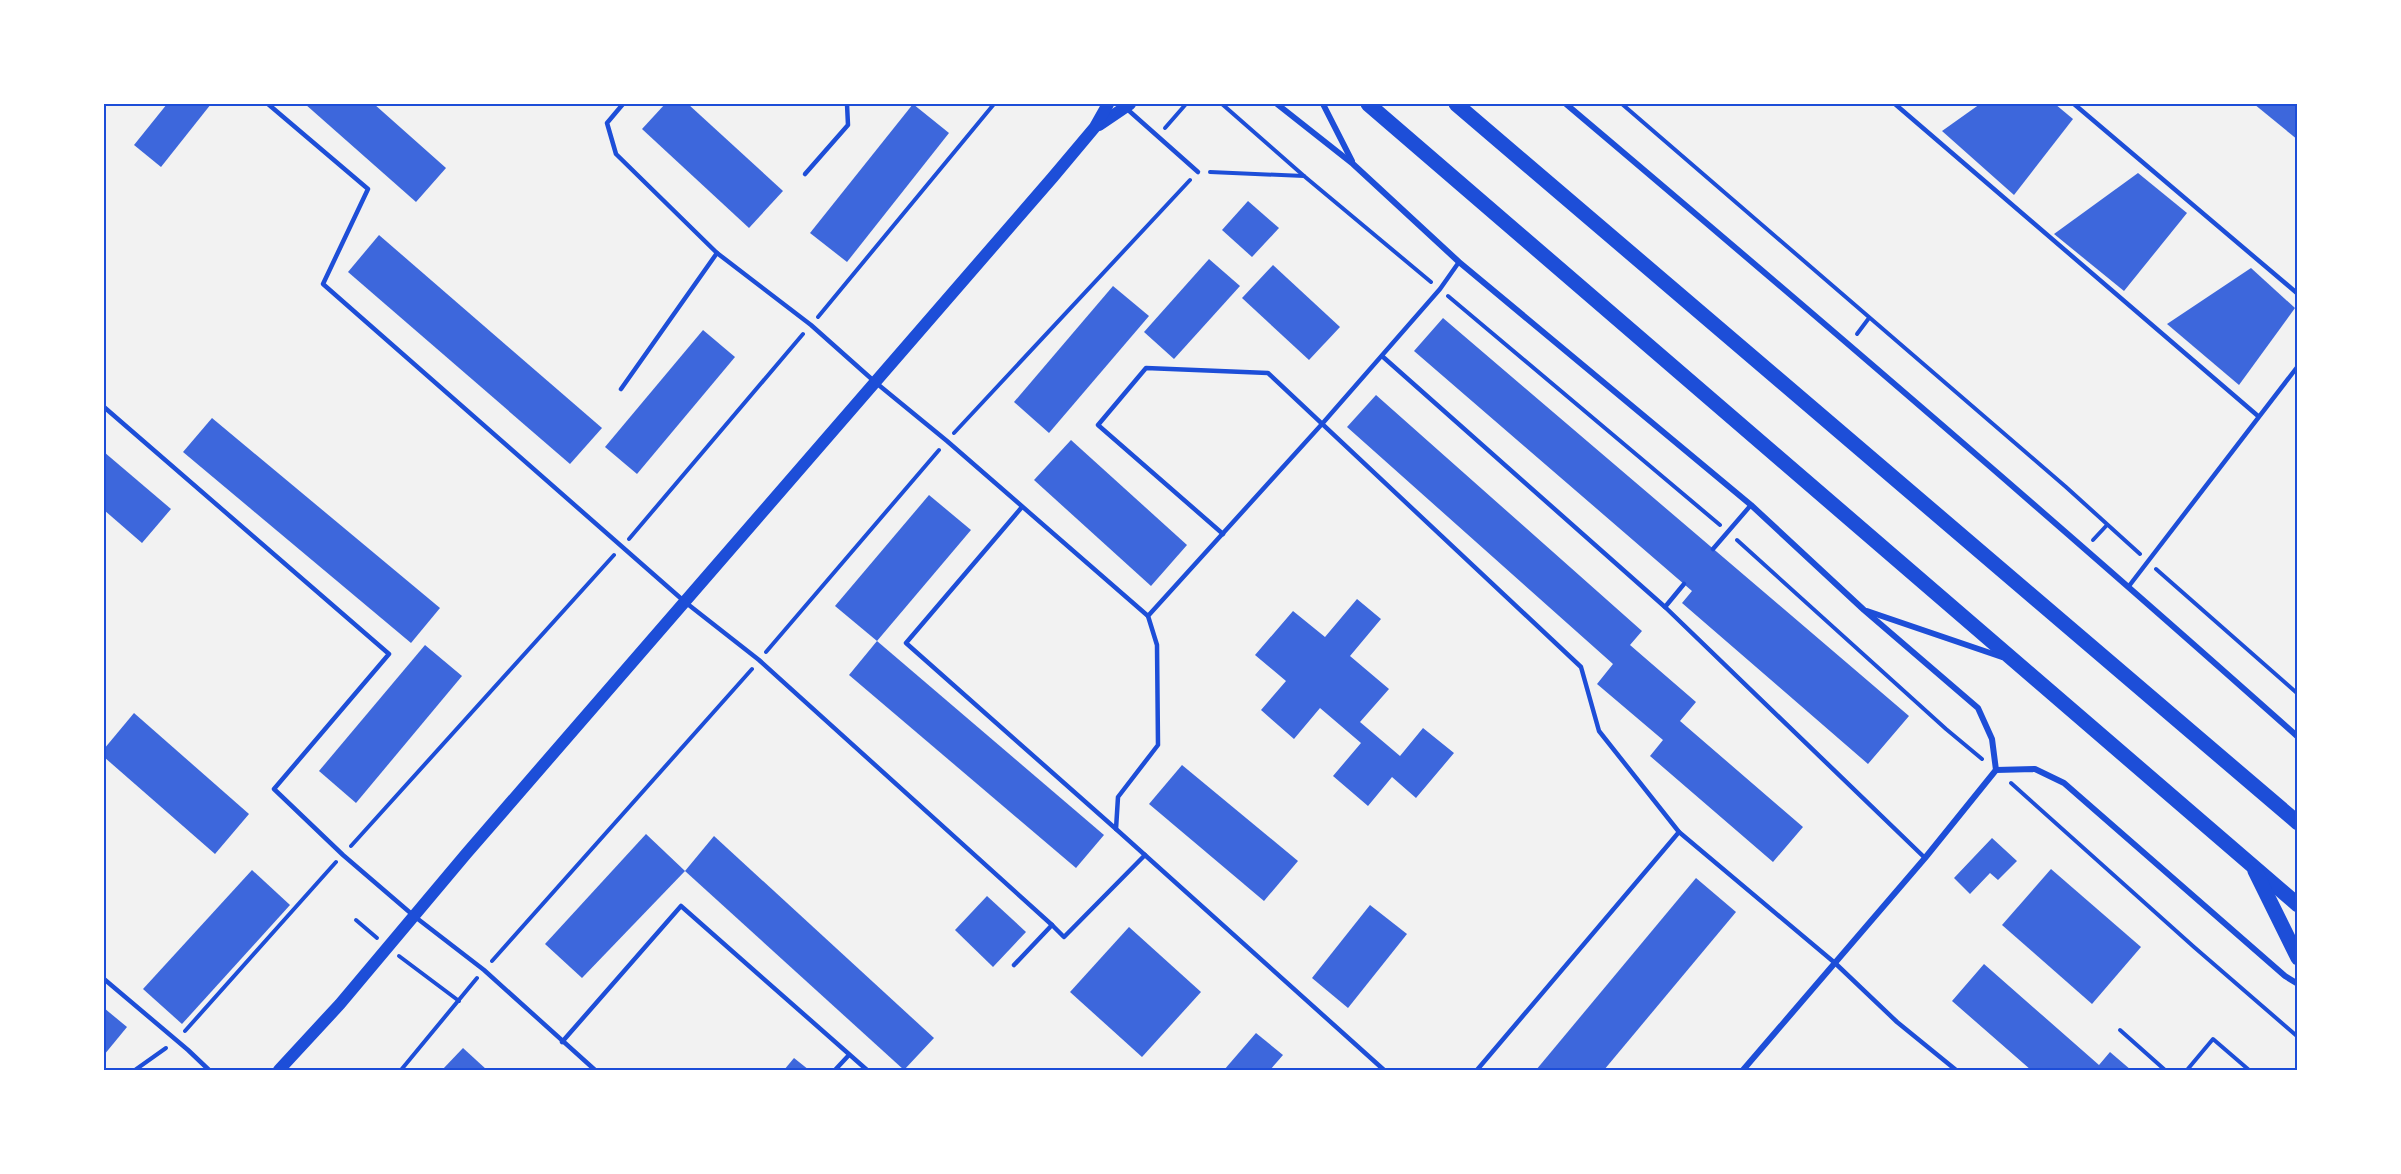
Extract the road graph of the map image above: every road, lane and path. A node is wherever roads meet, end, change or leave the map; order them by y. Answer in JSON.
{"nodes":[{"id":1,"x":268,"y":104,"type":"edge"},
{"id":2,"x":623,"y":104,"type":"edge"},
{"id":3,"x":848,"y":104,"type":"edge"},
{"id":4,"x":994,"y":104,"type":"edge"},
{"id":5,"x":1108,"y":104,"type":"edge"},
{"id":6,"x":1186,"y":104,"type":"edge"},
{"id":7,"x":1222,"y":104,"type":"edge"},
{"id":8,"x":1277,"y":104,"type":"edge"},
{"id":9,"x":1323,"y":104,"type":"edge"},
{"id":10,"x":1368,"y":104,"type":"edge"},
{"id":11,"x":1456,"y":104,"type":"edge"},
{"id":12,"x":1566,"y":104,"type":"edge"},
{"id":13,"x":1622,"y":104,"type":"edge"},
{"id":14,"x":1895,"y":104,"type":"edge"},
{"id":15,"x":2073,"y":104,"type":"edge"},
{"id":16,"x":1127,"y":105,"type":"edge"},
{"id":17,"x":1095,"y":127,"type":"junction"},
{"id":18,"x":1157,"y":136,"type":"junction"},
{"id":19,"x":1353,"y":164,"type":"junction"},
{"id":20,"x":1198,"y":172,"type":"junction"},
{"id":21,"x":805,"y":174,"type":"dead end"},
{"id":22,"x":1304,"y":176,"type":"junction"},
{"id":23,"x":717,"y":253,"type":"junction"},
{"id":24,"x":1459,"y":262,"type":"junction"},
{"id":25,"x":1440,"y":288,"type":"junction"},
{"id":26,"x":2298,"y":294,"type":"edge"},
{"id":27,"x":1869,"y":318,"type":"junction"},
{"id":28,"x":811,"y":325,"type":"junction"},
{"id":29,"x":1860,"y":330,"type":"dead end"},
{"id":30,"x":1382,"y":356,"type":"junction"},
{"id":31,"x":2298,"y":366,"type":"edge"},
{"id":32,"x":875,"y":382,"type":"junction"},
{"id":33,"x":621,"y":389,"type":"dead end"},
{"id":34,"x":104,"y":407,"type":"edge"},
{"id":35,"x":2258,"y":416,"type":"junction"},
{"id":36,"x":1323,"y":424,"type":"junction"},
{"id":37,"x":947,"y":441,"type":"junction"},
{"id":38,"x":1751,"y":505,"type":"junction"},
{"id":39,"x":1022,"y":507,"type":"junction"},
{"id":40,"x":2107,"y":525,"type":"junction"},
{"id":41,"x":1728,"y":531,"type":"junction"},
{"id":42,"x":1223,"y":534,"type":"junction"},
{"id":43,"x":2096,"y":537,"type":"dead end"},
{"id":44,"x":623,"y":545,"type":"junction"},
{"id":45,"x":1713,"y":549,"type":"dead end"},
{"id":46,"x":2137,"y":552,"type":"dead end"},
{"id":47,"x":2165,"y":577,"type":"dead end"},
{"id":48,"x":1684,"y":584,"type":"dead end"},
{"id":49,"x":2129,"y":586,"type":"junction"},
{"id":50,"x":685,"y":602,"type":"junction"},
{"id":51,"x":1665,"y":607,"type":"junction"},
{"id":52,"x":1864,"y":610,"type":"junction"},
{"id":53,"x":1148,"y":616,"type":"junction"},
{"id":54,"x":759,"y":660,"type":"junction"},
{"id":55,"x":2014,"y":661,"type":"junction"},
{"id":56,"x":2298,"y":694,"type":"edge"},
{"id":57,"x":2298,"y":737,"type":"edge"},
{"id":58,"x":1996,"y":770,"type":"junction"},
{"id":59,"x":2273,"y":801,"type":"junction"},
{"id":60,"x":2298,"y":808,"type":"edge"},
{"id":61,"x":2298,"y":823,"type":"edge"},
{"id":62,"x":1116,"y":829,"type":"junction"},
{"id":63,"x":1678,"y":832,"type":"junction"},
{"id":64,"x":343,"y":855,"type":"junction"},
{"id":65,"x":1145,"y":855,"type":"junction"},
{"id":66,"x":1925,"y":858,"type":"junction"},
{"id":67,"x":2252,"y":866,"type":"junction"},
{"id":68,"x":2298,"y":905,"type":"edge"},
{"id":69,"x":414,"y":916,"type":"junction"},
{"id":70,"x":356,"y":920,"type":"dead end"},
{"id":71,"x":1052,"y":925,"type":"junction"},
{"id":72,"x":388,"y":947,"type":"junction"},
{"id":73,"x":2298,"y":958,"type":"edge"},
{"id":74,"x":1835,"y":963,"type":"junction"},
{"id":75,"x":1014,"y":965,"type":"dead end"},
{"id":76,"x":484,"y":970,"type":"junction"},
{"id":77,"x":104,"y":979,"type":"edge"},
{"id":78,"x":2298,"y":984,"type":"edge"},
{"id":79,"x":459,"y":1001,"type":"junction"},
{"id":80,"x":2120,"y":1030,"type":"dead end"},
{"id":81,"x":2298,"y":1037,"type":"edge"},
{"id":82,"x":177,"y":1040,"type":"junction"},
{"id":83,"x":562,"y":1042,"type":"junction"},
{"id":84,"x":849,"y":1055,"type":"junction"},
{"id":85,"x":135,"y":1071,"type":"edge"},
{"id":86,"x":208,"y":1071,"type":"edge"},
{"id":87,"x":279,"y":1071,"type":"edge"},
{"id":88,"x":401,"y":1071,"type":"edge"},
{"id":89,"x":595,"y":1071,"type":"edge"},
{"id":90,"x":835,"y":1071,"type":"edge"},
{"id":91,"x":867,"y":1071,"type":"edge"},
{"id":92,"x":1384,"y":1071,"type":"edge"},
{"id":93,"x":1477,"y":1071,"type":"edge"},
{"id":94,"x":1743,"y":1071,"type":"edge"},
{"id":95,"x":1956,"y":1071,"type":"edge"},
{"id":96,"x":2165,"y":1071,"type":"edge"},
{"id":97,"x":2187,"y":1071,"type":"edge"},
{"id":98,"x":2249,"y":1071,"type":"edge"}],
"edges":[{"from":1,"to":44,"type":"lane"},
{"from":2,"to":23,"type":"lane"},
{"from":3,"to":21,"type":"lane"},
{"from":4,"to":28,"type":"path"},
{"from":5,"to":17,"type":"main road"},
{"from":6,"to":18,"type":"path"},
{"from":7,"to":22,"type":"path"},
{"from":8,"to":19,"type":"street"},
{"from":9,"to":19,"type":"street"},
{"from":10,"to":55,"type":"main road"},
{"from":11,"to":59,"type":"main road"},
{"from":12,"to":49,"type":"street"},
{"from":13,"to":27,"type":"path"},
{"from":14,"to":35,"type":"lane"},
{"from":15,"to":26,"type":"lane"},
{"from":16,"to":17,"type":"main road"},
{"from":16,"to":18,"type":"lane"},
{"from":17,"to":32,"type":"main road"},
{"from":18,"to":20,"type":"lane"},
{"from":19,"to":24,"type":"street"},
{"from":20,"to":22,"type":"path"},
{"from":20,"to":37,"type":"path"},
{"from":22,"to":25,"type":"path"},
{"from":23,"to":28,"type":"lane"},
{"from":23,"to":33,"type":"lane"},
{"from":24,"to":25,"type":"lane"},
{"from":24,"to":38,"type":"street"},
{"from":25,"to":30,"type":"lane"},
{"from":25,"to":41,"type":"path"},
{"from":27,"to":29,"type":"path"},
{"from":27,"to":40,"type":"path"},
{"from":28,"to":32,"type":"lane"},
{"from":28,"to":44,"type":"path"},
{"from":30,"to":36,"type":"lane"},
{"from":30,"to":51,"type":"lane"},
{"from":31,"to":35,"type":"lane"},
{"from":32,"to":37,"type":"lane"},
{"from":32,"to":50,"type":"main road"},
{"from":34,"to":64,"type":"lane"},
{"from":35,"to":49,"type":"lane"},
{"from":36,"to":42,"type":"lane"},
{"from":36,"to":42,"type":"lane"},
{"from":36,"to":63,"type":"lane"},
{"from":37,"to":39,"type":"lane"},
{"from":37,"to":54,"type":"path"},
{"from":38,"to":41,"type":"lane"},
{"from":38,"to":52,"type":"street"},
{"from":39,"to":53,"type":"lane"},
{"from":39,"to":62,"type":"lane"},
{"from":40,"to":43,"type":"path"},
{"from":40,"to":46,"type":"path"},
{"from":41,"to":45,"type":"lane"},
{"from":41,"to":58,"type":"path"},
{"from":42,"to":53,"type":"lane"},
{"from":44,"to":50,"type":"lane"},
{"from":44,"to":64,"type":"path"},
{"from":47,"to":56,"type":"path"},
{"from":48,"to":51,"type":"lane"},
{"from":49,"to":57,"type":"street"},
{"from":50,"to":54,"type":"lane"},
{"from":50,"to":69,"type":"main road"},
{"from":51,"to":66,"type":"lane"},
{"from":52,"to":55,"type":"street"},
{"from":52,"to":58,"type":"street"},
{"from":53,"to":62,"type":"lane"},
{"from":54,"to":71,"type":"lane"},
{"from":54,"to":76,"type":"path"},
{"from":55,"to":67,"type":"main road"},
{"from":58,"to":66,"type":"street"},
{"from":58,"to":78,"type":"street"},
{"from":58,"to":81,"type":"path"},
{"from":59,"to":60,"type":"main road"},
{"from":59,"to":61,"type":"main road"},
{"from":62,"to":65,"type":"lane"},
{"from":63,"to":74,"type":"lane"},
{"from":63,"to":93,"type":"lane"},
{"from":64,"to":69,"type":"lane"},
{"from":64,"to":82,"type":"path"},
{"from":65,"to":71,"type":"lane"},
{"from":65,"to":92,"type":"lane"},
{"from":66,"to":74,"type":"street"},
{"from":67,"to":68,"type":"main road"},
{"from":67,"to":73,"type":"main road"},
{"from":69,"to":72,"type":"main road"},
{"from":69,"to":76,"type":"lane"},
{"from":70,"to":72,"type":"path"},
{"from":71,"to":75,"type":"lane"},
{"from":72,"to":79,"type":"path"},
{"from":72,"to":87,"type":"main road"},
{"from":74,"to":94,"type":"street"},
{"from":74,"to":95,"type":"lane"},
{"from":76,"to":79,"type":"path"},
{"from":76,"to":83,"type":"lane"},
{"from":77,"to":82,"type":"lane"},
{"from":79,"to":88,"type":"path"},
{"from":80,"to":96,"type":"path"},
{"from":82,"to":85,"type":"path"},
{"from":82,"to":86,"type":"lane"},
{"from":83,"to":84,"type":"lane"},
{"from":83,"to":89,"type":"lane"},
{"from":84,"to":90,"type":"lane"},
{"from":84,"to":91,"type":"lane"},
{"from":97,"to":98,"type":"path"}]}
